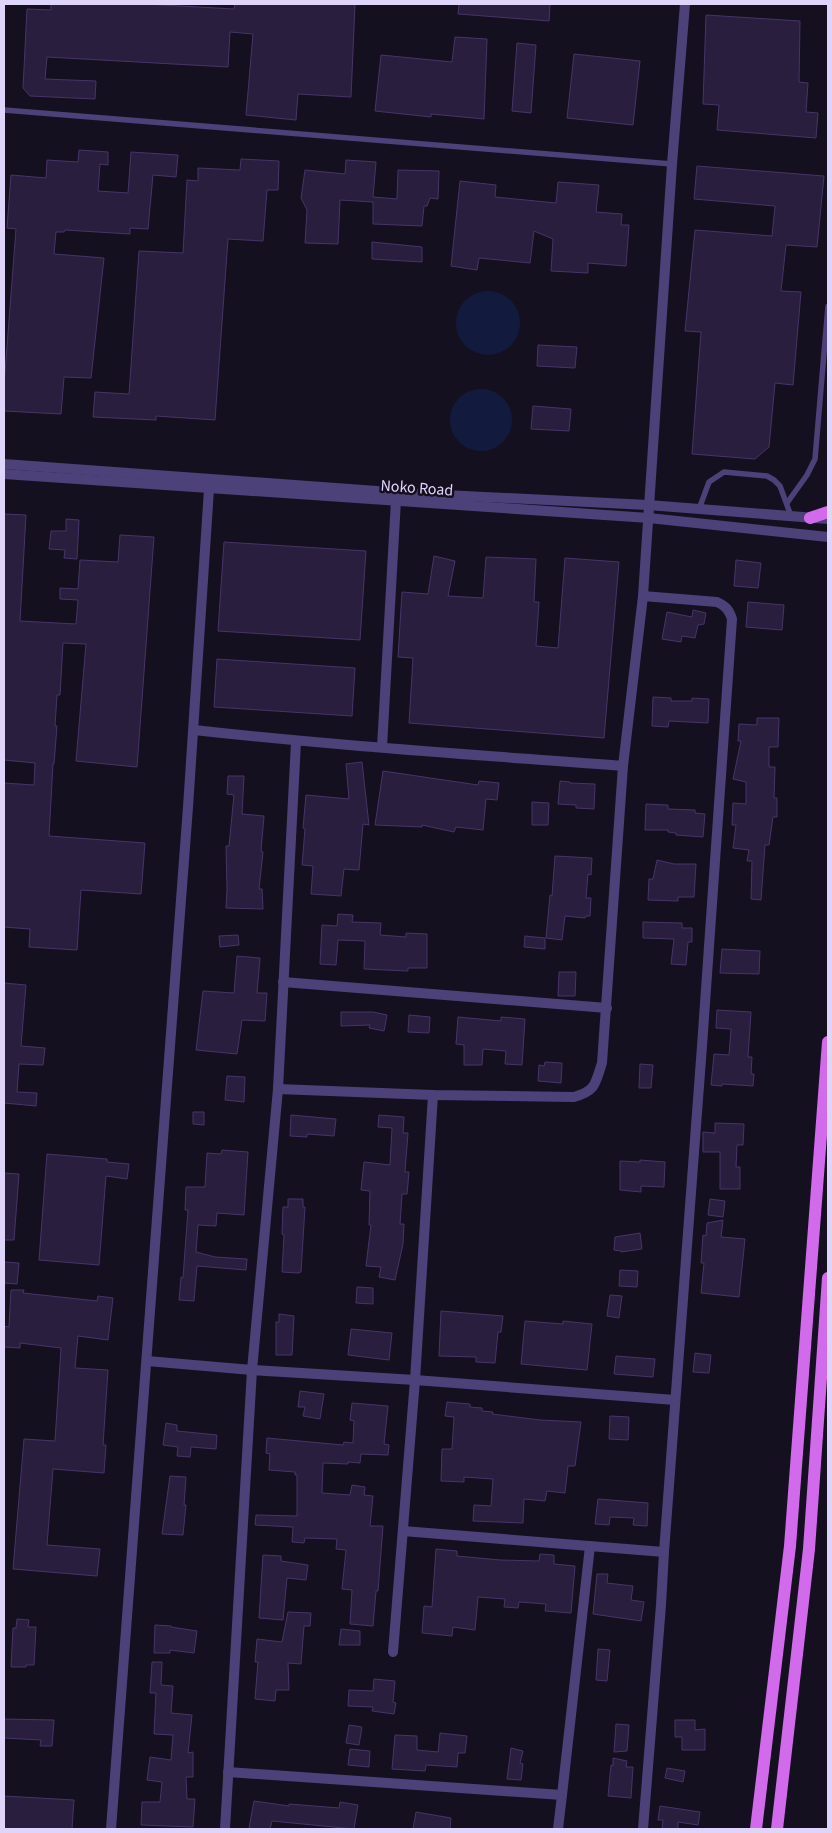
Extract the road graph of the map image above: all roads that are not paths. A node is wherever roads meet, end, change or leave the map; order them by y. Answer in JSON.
{"nodes":[{"id":1,"x":685,"y":4,"type":"edge"},
{"id":2,"x":4,"y":110,"type":"edge"},
{"id":3,"x":672,"y":164,"type":"junction"},
{"id":4,"x":828,"y":306,"type":"edge"},
{"id":5,"x":4,"y":464,"type":"edge"},
{"id":6,"x":4,"y":474,"type":"edge"},
{"id":7,"x":209,"y":489,"type":"junction"},
{"id":8,"x":396,"y":500,"type":"junction"},
{"id":9,"x":787,"y":503,"type":"junction"},
{"id":10,"x":648,"y":505,"type":"junction"},
{"id":11,"x":699,"y":509,"type":"junction"},
{"id":12,"x":828,"y":512,"type":"edge"},
{"id":13,"x":792,"y":516,"type":"junction"},
{"id":14,"x":649,"y":518,"type":"junction"},
{"id":15,"x":810,"y":518,"type":"junction"},
{"id":16,"x":828,"y":519,"type":"edge"},
{"id":17,"x":828,"y":537,"type":"edge"},
{"id":18,"x":643,"y":596,"type":"junction"},
{"id":19,"x":194,"y":730,"type":"junction"},
{"id":20,"x":296,"y":742,"type":"junction"},
{"id":21,"x":382,"y":747,"type":"junction"},
{"id":22,"x":623,"y":766,"type":"junction"},
{"id":23,"x":283,"y":982,"type":"junction"},
{"id":24,"x":607,"y":1008,"type":"junction"},
{"id":25,"x":828,"y":1042,"type":"edge"},
{"id":26,"x":278,"y":1088,"type":"junction"},
{"id":27,"x":433,"y":1095,"type":"junction"},
{"id":28,"x":828,"y":1278,"type":"edge"},
{"id":29,"x":147,"y":1361,"type":"junction"},
{"id":30,"x":252,"y":1370,"type":"junction"},
{"id":31,"x":415,"y":1380,"type":"junction"},
{"id":32,"x":675,"y":1400,"type":"junction"},
{"id":33,"x":403,"y":1531,"type":"junction"},
{"id":34,"x":590,"y":1546,"type":"junction"},
{"id":35,"x":664,"y":1552,"type":"junction"},
{"id":36,"x":393,"y":1652,"type":"dead end"},
{"id":37,"x":228,"y":1772,"type":"junction"},
{"id":38,"x":562,"y":1796,"type":"junction"},
{"id":39,"x":111,"y":1829,"type":"edge"},
{"id":40,"x":225,"y":1829,"type":"edge"},
{"id":41,"x":558,"y":1829,"type":"edge"},
{"id":42,"x":643,"y":1829,"type":"edge"},
{"id":43,"x":756,"y":1829,"type":"edge"},
{"id":44,"x":777,"y":1829,"type":"edge"}],
"edges":[{"from":1,"to":3,"type":"street"},
{"from":2,"to":3,"type":"lane"},
{"from":3,"to":10,"type":"street"},
{"from":4,"to":9,"type":"lane"},
{"from":5,"to":10,"type":"street"},
{"from":6,"to":7,"type":"street","name":"Noko Road"},
{"from":7,"to":8,"type":"street","name":"Noko Road"},
{"from":7,"to":19,"type":"street"},
{"from":8,"to":14,"type":"street","name":"Noko Road"},
{"from":8,"to":21,"type":"street"},
{"from":9,"to":11,"type":"lane"},
{"from":9,"to":13,"type":"lane"},
{"from":10,"to":11,"type":"street"},
{"from":10,"to":14,"type":"street"},
{"from":11,"to":13,"type":"street"},
{"from":12,"to":15,"type":"main road"},
{"from":13,"to":15,"type":"street"},
{"from":14,"to":17,"type":"street","name":"Noko Road"},
{"from":14,"to":18,"type":"street"},
{"from":15,"to":16,"type":"street"},
{"from":18,"to":22,"type":"street"},
{"from":18,"to":32,"type":"street"},
{"from":19,"to":20,"type":"street"},
{"from":19,"to":29,"type":"street"},
{"from":20,"to":21,"type":"street"},
{"from":20,"to":23,"type":"street"},
{"from":21,"to":22,"type":"street"},
{"from":22,"to":24,"type":"street"},
{"from":23,"to":24,"type":"street"},
{"from":23,"to":26,"type":"street"},
{"from":24,"to":27,"type":"street"},
{"from":25,"to":43,"type":"main road"},
{"from":26,"to":27,"type":"street"},
{"from":26,"to":30,"type":"street"},
{"from":27,"to":31,"type":"street"},
{"from":28,"to":44,"type":"main road"},
{"from":29,"to":30,"type":"street"},
{"from":29,"to":39,"type":"street"},
{"from":30,"to":31,"type":"street"},
{"from":30,"to":37,"type":"street"},
{"from":31,"to":32,"type":"street"},
{"from":31,"to":33,"type":"street"},
{"from":32,"to":35,"type":"street"},
{"from":33,"to":34,"type":"street"},
{"from":33,"to":36,"type":"street"},
{"from":34,"to":35,"type":"street"},
{"from":34,"to":38,"type":"street"},
{"from":35,"to":42,"type":"street"},
{"from":37,"to":38,"type":"street"},
{"from":37,"to":40,"type":"street"},
{"from":38,"to":41,"type":"street"}]}
